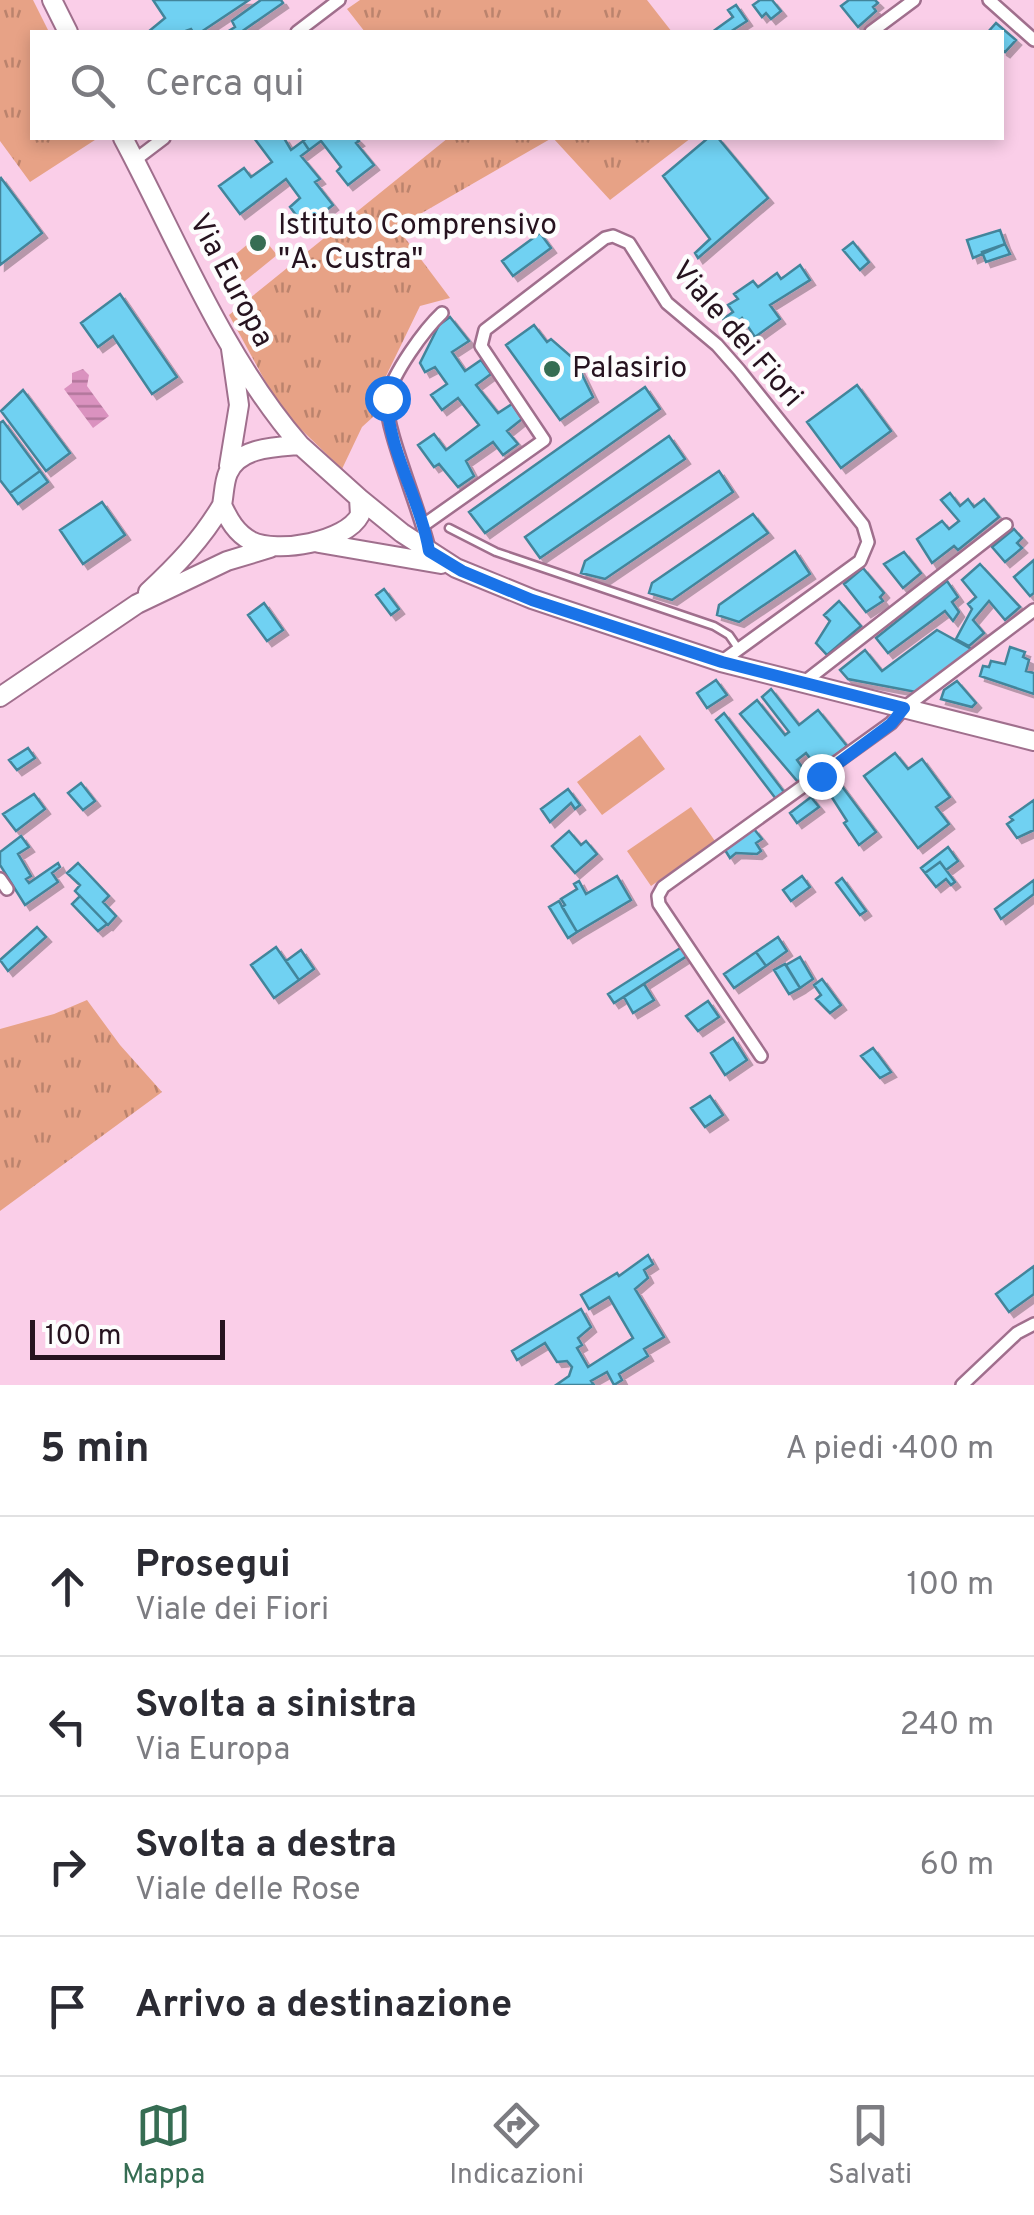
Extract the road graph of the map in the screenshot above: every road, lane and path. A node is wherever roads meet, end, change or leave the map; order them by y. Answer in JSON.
{"nodes":[{"id":1,"x":52,"y":0,"type":"edge"},
{"id":2,"x":339,"y":0,"type":"edge"},
{"id":3,"x":914,"y":0,"type":"edge"},
{"id":4,"x":989,"y":0,"type":"edge"},
{"id":5,"x":67,"y":30,"type":"edge"},
{"id":6,"x":301,"y":30,"type":"edge"},
{"id":7,"x":874,"y":30,"type":"edge"},
{"id":8,"x":1034,"y":40,"type":"edge"},
{"id":9,"x":124,"y":140,"type":"edge"},
{"id":10,"x":161,"y":140,"type":"edge"},
{"id":11,"x":135,"y":160,"type":"junction"},
{"id":12,"x":442,"y":312,"type":"dead end"},
{"id":13,"x":230,"y":343,"type":"junction"},
{"id":14,"x":300,"y":445,"type":"junction"},
{"id":15,"x":228,"y":472,"type":"junction"},
{"id":16,"x":359,"y":498,"type":"junction"},
{"id":17,"x":222,"y":505,"type":"junction"},
{"id":18,"x":424,"y":524,"type":"junction"},
{"id":19,"x":1006,"y":526,"type":"dead end"},
{"id":20,"x":449,"y":528,"type":"dead end"},
{"id":21,"x":312,"y":542,"type":"junction"},
{"id":22,"x":276,"y":546,"type":"junction"},
{"id":23,"x":429,"y":551,"type":"junction"},
{"id":24,"x":456,"y":568,"type":"junction"},
{"id":25,"x":137,"y":604,"type":"junction"},
{"id":26,"x":1034,"y":610,"type":"edge"},
{"id":27,"x":739,"y":649,"type":"junction"},
{"id":28,"x":722,"y":662,"type":"junction"},
{"id":29,"x":804,"y":683,"type":"junction"},
{"id":30,"x":0,"y":698,"type":"edge"},
{"id":31,"x":904,"y":708,"type":"junction"},
{"id":32,"x":1034,"y":741,"type":"edge"},
{"id":33,"x":761,"y":1056,"type":"dead end"},
{"id":34,"x":1034,"y":1324,"type":"edge"},
{"id":35,"x":962,"y":1385,"type":"edge"}],
"edges":[{"from":1,"to":5,"type":"street"},
{"from":2,"to":6,"type":"street"},
{"from":3,"to":7,"type":"street"},
{"from":4,"to":8,"type":"street"},
{"from":9,"to":11,"type":"street","name":"Via Europa"},
{"from":10,"to":11,"type":"street"},
{"from":11,"to":13,"type":"street","name":"Via Europa"},
{"from":12,"to":18,"type":"street"},
{"from":13,"to":14,"type":"street","name":"Via Europa"},
{"from":13,"to":15,"type":"street"},
{"from":14,"to":15,"type":"street"},
{"from":14,"to":16,"type":"street"},
{"from":15,"to":17,"type":"street"},
{"from":16,"to":21,"type":"street"},
{"from":16,"to":23,"type":"street"},
{"from":17,"to":22,"type":"street"},
{"from":17,"to":25,"type":"street"},
{"from":18,"to":23,"type":"street"},
{"from":18,"to":27,"type":"street","name":"Viale dei Fiori"},
{"from":19,"to":29,"type":"street"},
{"from":20,"to":27,"type":"lane"},
{"from":21,"to":22,"type":"street"},
{"from":21,"to":24,"type":"street"},
{"from":22,"to":25,"type":"street"},
{"from":23,"to":24,"type":"street"},
{"from":24,"to":28,"type":"street"},
{"from":25,"to":30,"type":"street"},
{"from":26,"to":31,"type":"street"},
{"from":27,"to":28,"type":"street","name":"Viale dei Fiori"},
{"from":28,"to":29,"type":"street"},
{"from":29,"to":31,"type":"street"},
{"from":31,"to":32,"type":"street"},
{"from":31,"to":33,"type":"street"},
{"from":34,"to":35,"type":"street"}]}
